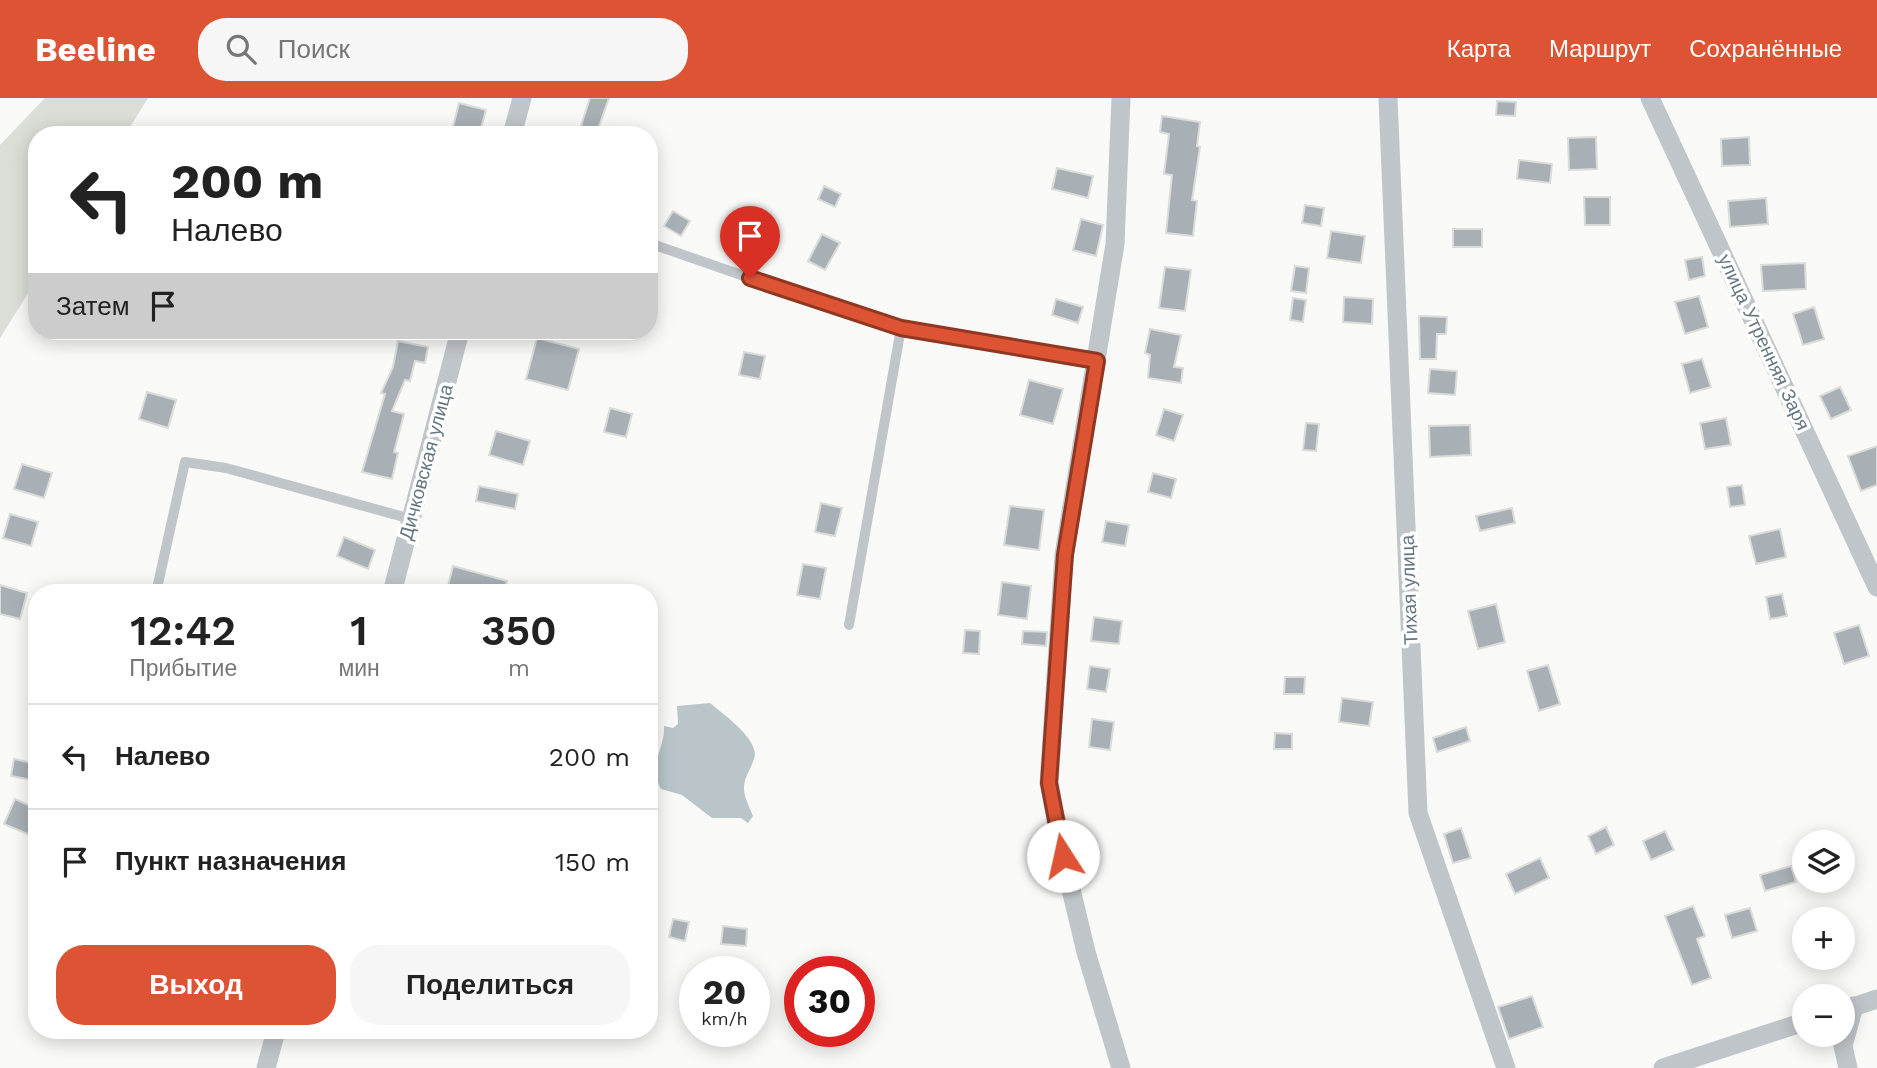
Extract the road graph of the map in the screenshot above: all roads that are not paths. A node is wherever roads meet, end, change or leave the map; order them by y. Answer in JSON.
{"nodes":[{"id":1,"x":522,"y":98,"type":"edge"},
{"id":2,"x":1121,"y":98,"type":"edge"},
{"id":3,"x":1388,"y":98,"type":"edge"},
{"id":4,"x":1650,"y":98,"type":"edge"},
{"id":5,"x":514,"y":126,"type":"edge"},
{"id":6,"x":658,"y":246,"type":"edge"},
{"id":7,"x":901,"y":328,"type":"junction"},
{"id":8,"x":458,"y":340,"type":"edge"},
{"id":9,"x":1097,"y":361,"type":"junction"},
{"id":10,"x":411,"y":519,"type":"junction"},
{"id":11,"x":158,"y":584,"type":"edge"},
{"id":12,"x":394,"y":584,"type":"edge"},
{"id":13,"x":1877,"y":587,"type":"edge"},
{"id":14,"x":849,"y":625,"type":"dead end"},
{"id":15,"x":1877,"y":999,"type":"edge"},
{"id":16,"x":1855,"y":1006,"type":"edge"},
{"id":17,"x":1792,"y":1026,"type":"edge"},
{"id":18,"x":273,"y":1039,"type":"edge"},
{"id":19,"x":1843,"y":1047,"type":"edge"},
{"id":20,"x":266,"y":1068,"type":"edge"},
{"id":21,"x":1121,"y":1068,"type":"edge"},
{"id":22,"x":1506,"y":1068,"type":"edge"},
{"id":23,"x":1663,"y":1068,"type":"edge"},
{"id":24,"x":1848,"y":1068,"type":"edge"}],
"edges":[{"from":1,"to":5,"type":"street"},
{"from":2,"to":9,"type":"street"},
{"from":3,"to":22,"type":"street","name":"Тихая улица"},
{"from":4,"to":13,"type":"street","name":"улица Утренняя Заря"},
{"from":6,"to":7,"type":"lane"},
{"from":7,"to":9,"type":"lane"},
{"from":7,"to":14,"type":"lane"},
{"from":8,"to":10,"type":"street","name":"Дичковская улица"},
{"from":9,"to":21,"type":"street"},
{"from":10,"to":11,"type":"lane"},
{"from":10,"to":12,"type":"street","name":"Дичковская улица"},
{"from":15,"to":16,"type":"street"},
{"from":17,"to":23,"type":"street"},
{"from":18,"to":20,"type":"street"},
{"from":19,"to":24,"type":"street"}]}
